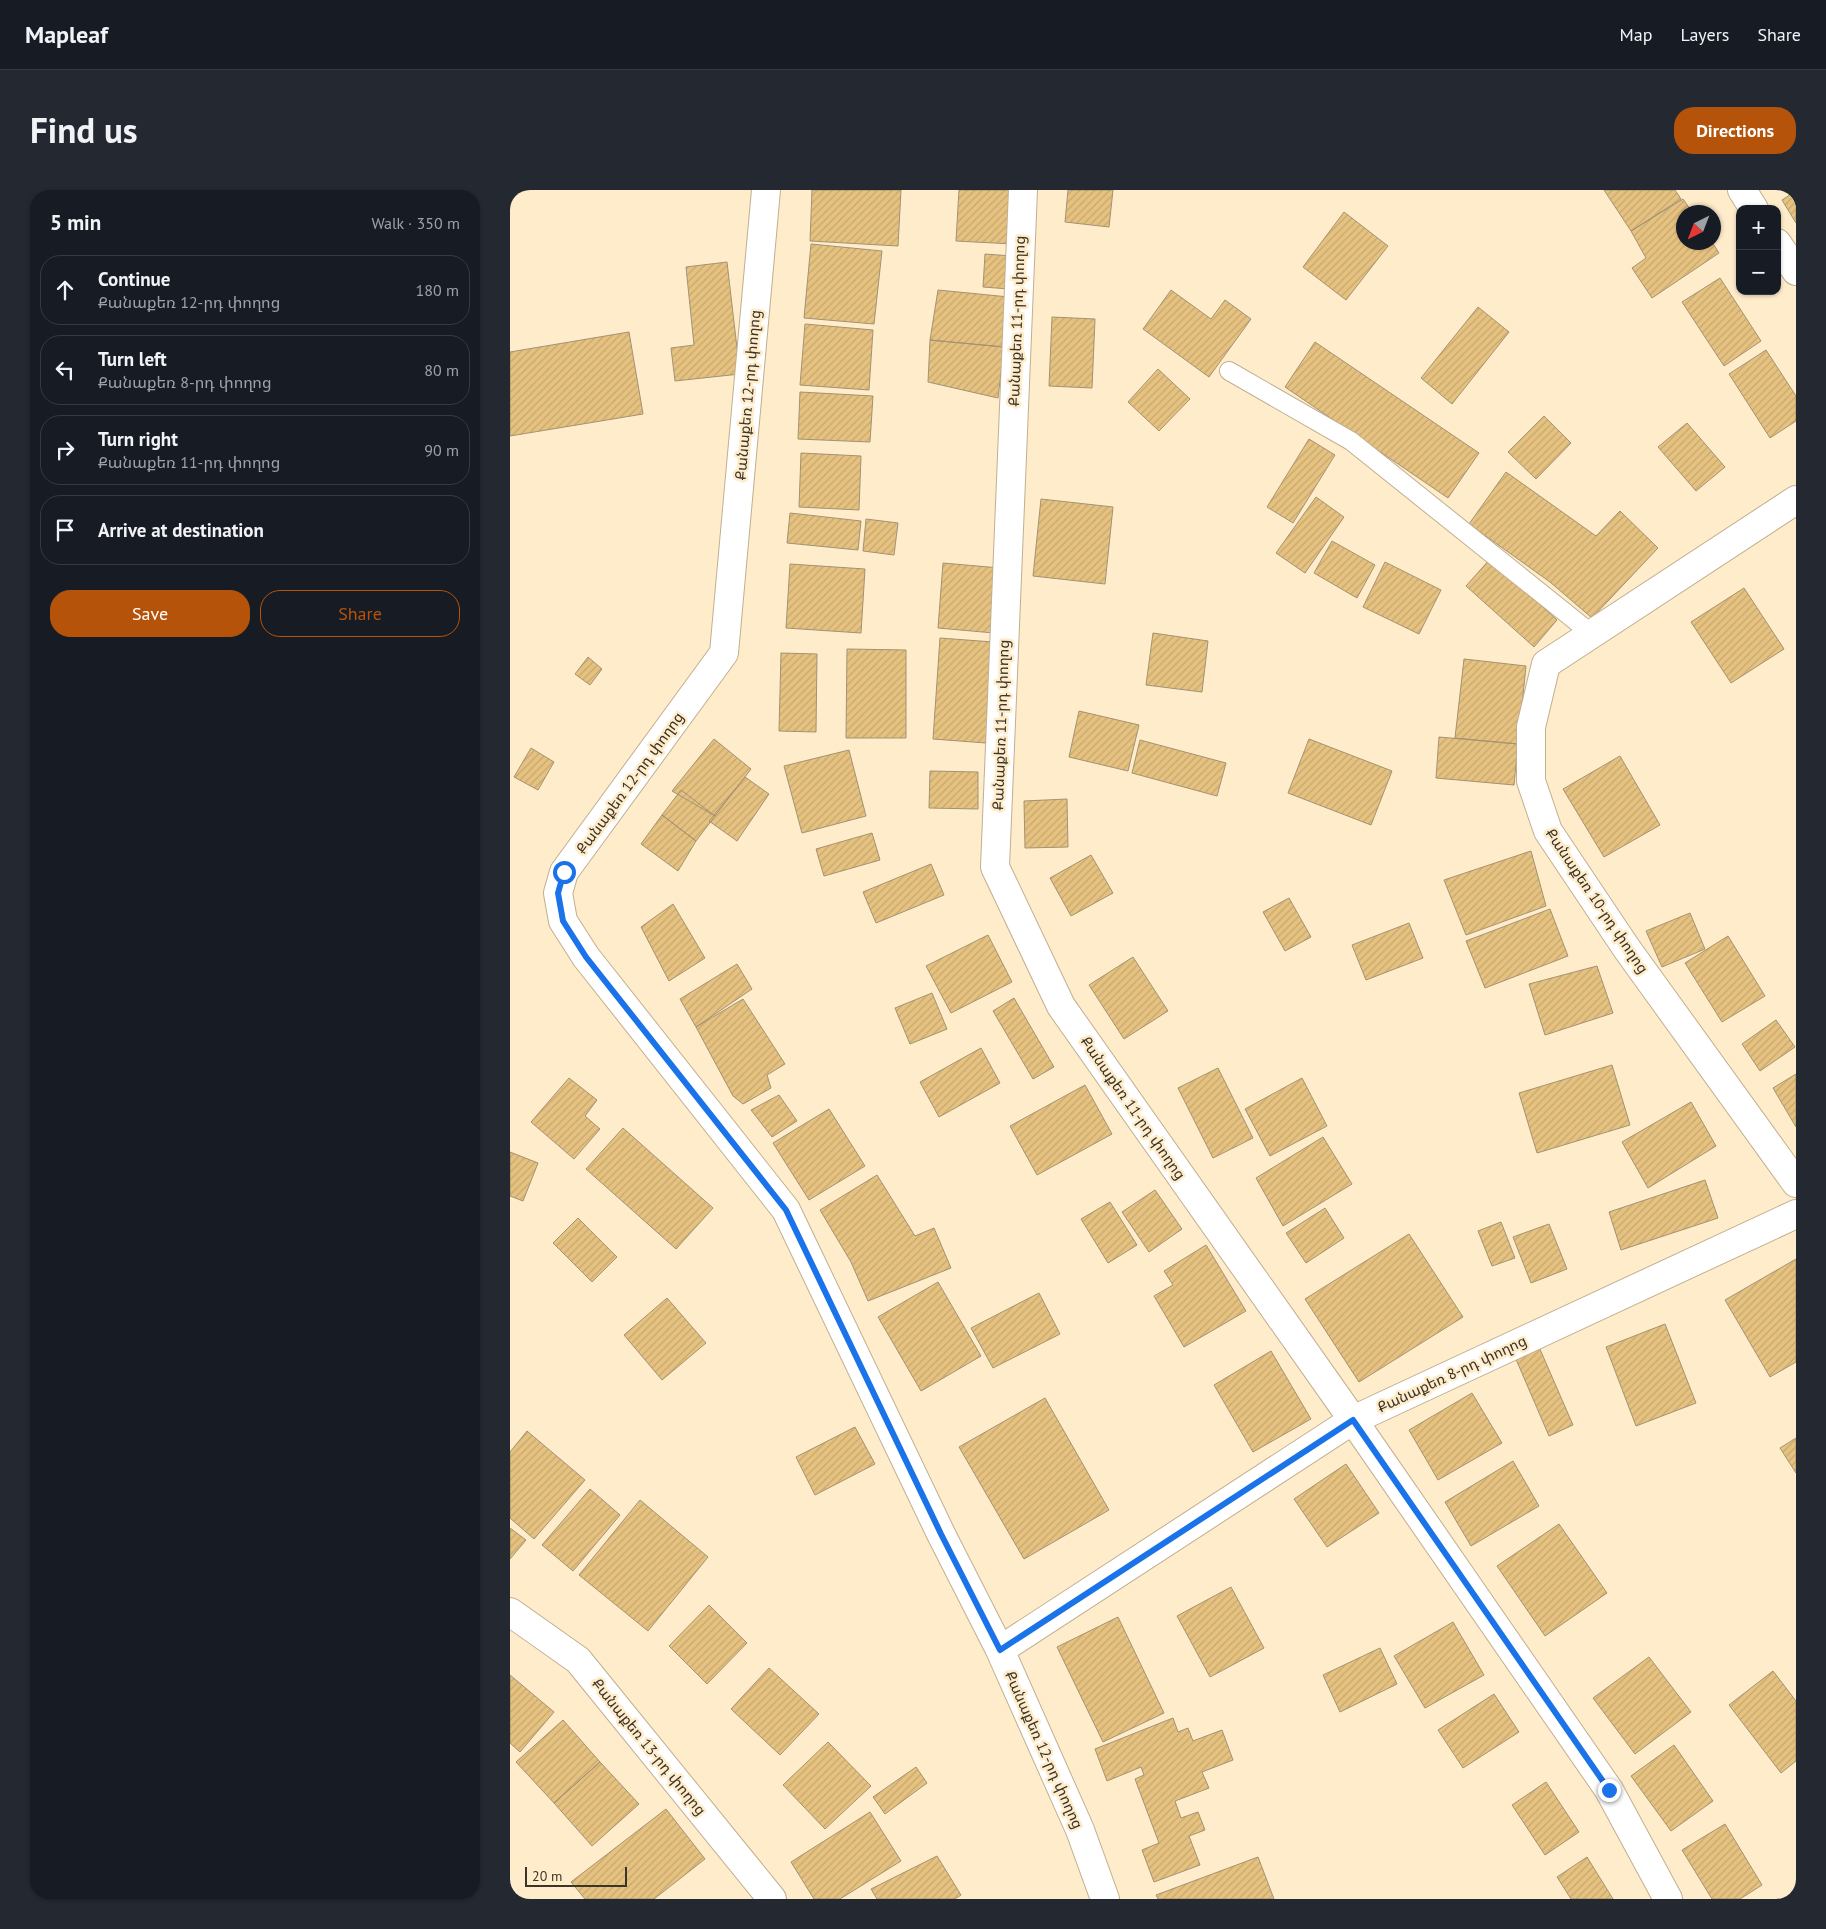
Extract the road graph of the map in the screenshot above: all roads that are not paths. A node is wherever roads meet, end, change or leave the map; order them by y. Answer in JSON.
{"nodes":[{"id":1,"x":766,"y":190,"type":"edge"},
{"id":2,"x":1023,"y":190,"type":"edge"},
{"id":3,"x":1742,"y":190,"type":"edge"},
{"id":4,"x":1751,"y":205,"type":"edge"},
{"id":5,"x":1781,"y":249,"type":"edge"},
{"id":6,"x":1796,"y":271,"type":"edge"},
{"id":7,"x":1229,"y":371,"type":"dead end"},
{"id":8,"x":1796,"y":500,"type":"edge"},
{"id":9,"x":1592,"y":634,"type":"junction"},
{"id":10,"x":1796,"y":1183,"type":"edge"},
{"id":11,"x":1796,"y":1214,"type":"edge"},
{"id":12,"x":1353,"y":1420,"type":"junction"},
{"id":13,"x":510,"y":1612,"type":"edge"},
{"id":14,"x":1000,"y":1650,"type":"junction"},
{"id":15,"x":772,"y":1899,"type":"edge"},
{"id":16,"x":1105,"y":1899,"type":"edge"},
{"id":17,"x":1668,"y":1899,"type":"edge"}],
"edges":[{"from":1,"to":14,"type":"street","name":"Քանաքեռ 12-րդ փողոց"},
{"from":2,"to":12,"type":"street","name":"Քանաքեռ 11-րդ փողոց"},
{"from":3,"to":4,"type":"street"},
{"from":5,"to":6,"type":"street"},
{"from":7,"to":9,"type":"lane"},
{"from":8,"to":9,"type":"street","name":"Քանաքեռ 10-րդ փողոց"},
{"from":9,"to":10,"type":"street","name":"Քանաքեռ 10-րդ փողոց"},
{"from":11,"to":12,"type":"street","name":"Քանաքեռ 8-րդ փողոց"},
{"from":12,"to":14,"type":"street","name":"Քանաքեռ 8-րդ փողոց"},
{"from":12,"to":17,"type":"street","name":"Քանաքեռ 11-րդ փողոց"},
{"from":13,"to":15,"type":"street","name":"Քանաքեռ 13-րդ փողոց"},
{"from":14,"to":16,"type":"street","name":"Քանաքեռ 12-րդ փողոց"}]}
